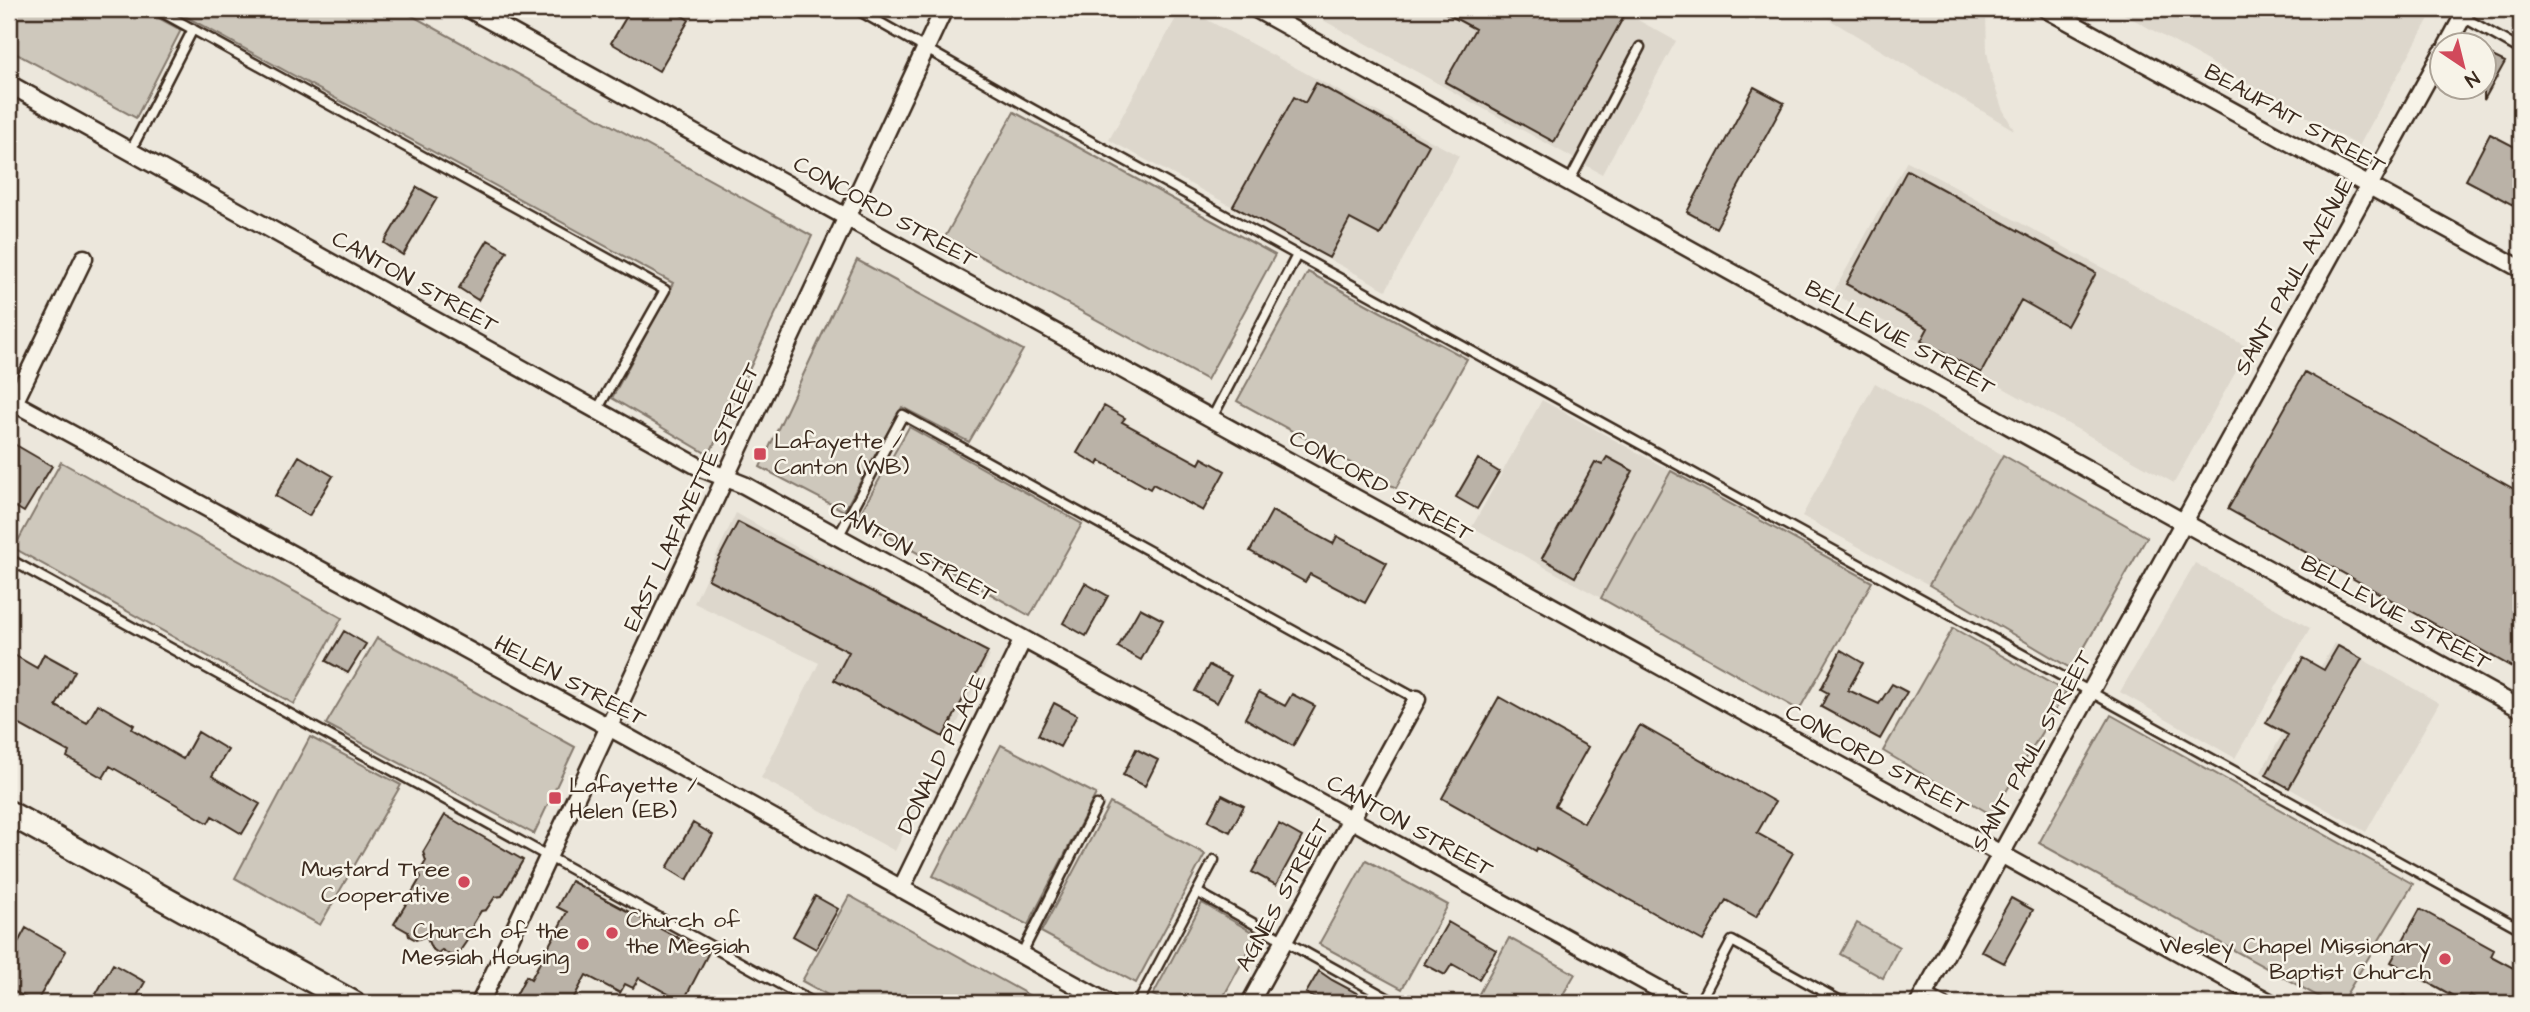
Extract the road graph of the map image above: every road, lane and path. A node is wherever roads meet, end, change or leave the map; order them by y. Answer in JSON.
{"nodes":[{"id":1,"x":156,"y":9,"type":"edge"},
{"id":2,"x":469,"y":9,"type":"edge"},
{"id":3,"x":856,"y":9,"type":"edge"},
{"id":4,"x":944,"y":9,"type":"edge"},
{"id":5,"x":1256,"y":9,"type":"edge"},
{"id":6,"x":2046,"y":9,"type":"edge"},
{"id":7,"x":2460,"y":11,"type":"edge"},
{"id":8,"x":192,"y":29,"type":"junction"},
{"id":9,"x":2452,"y":32,"type":"edge"},
{"id":10,"x":1640,"y":47,"type":"dead end"},
{"id":11,"x":926,"y":48,"type":"junction"},
{"id":12,"x":2521,"y":50,"type":"edge"},
{"id":13,"x":2428,"y":79,"type":"edge"},
{"id":14,"x":9,"y":84,"type":"edge"},
{"id":15,"x":130,"y":152,"type":"junction"},
{"id":16,"x":1569,"y":181,"type":"junction"},
{"id":17,"x":2369,"y":186,"type":"junction"},
{"id":18,"x":848,"y":218,"type":"junction"},
{"id":19,"x":1297,"y":255,"type":"junction"},
{"id":20,"x":85,"y":258,"type":"dead end"},
{"id":21,"x":2521,"y":269,"type":"edge"},
{"id":22,"x":11,"y":402,"type":"edge"},
{"id":23,"x":597,"y":410,"type":"junction"},
{"id":24,"x":1212,"y":418,"type":"junction"},
{"id":25,"x":725,"y":478,"type":"junction"},
{"id":26,"x":2185,"y":522,"type":"junction"},
{"id":27,"x":838,"y":537,"type":"junction"},
{"id":28,"x":9,"y":559,"type":"edge"},
{"id":29,"x":1023,"y":639,"type":"junction"},
{"id":30,"x":2092,"y":691,"type":"junction"},
{"id":31,"x":1417,"y":699,"type":"joint"},
{"id":32,"x":2521,"y":709,"type":"edge"},
{"id":33,"x":609,"y":729,"type":"junction"},
{"id":34,"x":1097,"y":805,"type":"dead end"},
{"id":35,"x":9,"y":813,"type":"edge"},
{"id":36,"x":1351,"y":820,"type":"junction"},
{"id":37,"x":2001,"y":855,"type":"junction"},
{"id":38,"x":549,"y":857,"type":"junction"},
{"id":39,"x":1214,"y":860,"type":"dead end"},
{"id":40,"x":901,"y":889,"type":"junction"},
{"id":41,"x":1197,"y":892,"type":"junction"},
{"id":42,"x":2521,"y":929,"type":"edge"},
{"id":43,"x":1284,"y":941,"type":"junction"},
{"id":44,"x":1021,"y":955,"type":"junction"},
{"id":45,"x":1922,"y":998,"type":"edge"},
{"id":46,"x":352,"y":1003,"type":"edge"},
{"id":47,"x":480,"y":1003,"type":"edge"},
{"id":48,"x":814,"y":1003,"type":"edge"},
{"id":49,"x":1108,"y":1003,"type":"edge"},
{"id":50,"x":1139,"y":1003,"type":"edge"},
{"id":51,"x":1250,"y":1003,"type":"edge"},
{"id":52,"x":1396,"y":1003,"type":"edge"},
{"id":53,"x":1684,"y":1003,"type":"edge"},
{"id":54,"x":1699,"y":1003,"type":"edge"},
{"id":55,"x":1844,"y":1003,"type":"edge"},
{"id":56,"x":1945,"y":1003,"type":"edge"},
{"id":57,"x":2271,"y":1003,"type":"edge"}],
"edges":[{"from":1,"to":8,"type":"lane"},
{"from":2,"to":18,"type":"street","name":"CONCORD STREET"},
{"from":3,"to":11,"type":"lane"},
{"from":4,"to":11,"type":"street","name":"EAST LAFAYETTE STREET"},
{"from":5,"to":16,"type":"street","name":"BELLEVUE STREET"},
{"from":6,"to":17,"type":"street","name":"BEAUFAIT STREET"},
{"from":7,"to":9,"type":"street"},
{"from":7,"to":12,"type":"lane"},
{"from":8,"to":15,"type":"lane"},
{"from":8,"to":23,"type":"lane"},
{"from":10,"to":16,"type":"lane"},
{"from":11,"to":18,"type":"street","name":"EAST LAFAYETTE STREET"},
{"from":11,"to":19,"type":"lane"},
{"from":13,"to":17,"type":"street","name":"SAINT PAUL AVENUE"},
{"from":14,"to":15,"type":"street","name":"CANTON STREET"},
{"from":15,"to":23,"type":"street","name":"CANTON STREET"},
{"from":16,"to":26,"type":"street","name":"BELLEVUE STREET"},
{"from":17,"to":21,"type":"street","name":"BEAUFAIT STREET"},
{"from":17,"to":26,"type":"street","name":"SAINT PAUL AVENUE"},
{"from":18,"to":24,"type":"street","name":"CONCORD STREET"},
{"from":18,"to":25,"type":"street","name":"EAST LAFAYETTE STREET"},
{"from":19,"to":24,"type":"lane"},
{"from":19,"to":30,"type":"lane"},
{"from":20,"to":22,"type":"street"},
{"from":22,"to":33,"type":"street","name":"HELEN STREET"},
{"from":23,"to":25,"type":"street","name":"CANTON STREET"},
{"from":24,"to":37,"type":"street","name":"CONCORD STREET"},
{"from":25,"to":27,"type":"street","name":"CANTON STREET"},
{"from":25,"to":33,"type":"street","name":"EAST LAFAYETTE STREET"},
{"from":26,"to":30,"type":"street","name":"SAINT PAUL STREET"},
{"from":26,"to":32,"type":"street","name":"BELLEVUE STREET"},
{"from":27,"to":29,"type":"street","name":"CANTON STREET"},
{"from":27,"to":31,"type":"lane"},
{"from":28,"to":38,"type":"lane"},
{"from":29,"to":36,"type":"street","name":"CANTON STREET"},
{"from":29,"to":40,"type":"street","name":"DONALD PLACE"},
{"from":30,"to":37,"type":"street","name":"SAINT PAUL STREET"},
{"from":30,"to":42,"type":"lane"},
{"from":31,"to":36,"type":"street","name":"AGNES STREET"},
{"from":33,"to":38,"type":"street","name":"EAST LAFAYETTE STREET"},
{"from":33,"to":40,"type":"street","name":"HELEN STREET"},
{"from":34,"to":44,"type":"lane"},
{"from":35,"to":46,"type":"main road"},
{"from":36,"to":43,"type":"street","name":"AGNES STREET"},
{"from":36,"to":53,"type":"street","name":"CANTON STREET"},
{"from":37,"to":45,"type":"street","name":"SAINT PAUL STREET"},
{"from":37,"to":57,"type":"street","name":"CONCORD STREET"},
{"from":38,"to":47,"type":"street","name":"EAST LAFAYETTE STREET"},
{"from":38,"to":48,"type":"lane"},
{"from":39,"to":41,"type":"lane"},
{"from":40,"to":44,"type":"street","name":"HELEN STREET"},
{"from":41,"to":43,"type":"lane"},
{"from":41,"to":50,"type":"lane"},
{"from":43,"to":51,"type":"street","name":"AGNES STREET"},
{"from":43,"to":52,"type":"lane"},
{"from":44,"to":49,"type":"street","name":"HELEN STREET"},
{"from":45,"to":56,"type":"lane"},
{"from":54,"to":55,"type":"lane"}]}
